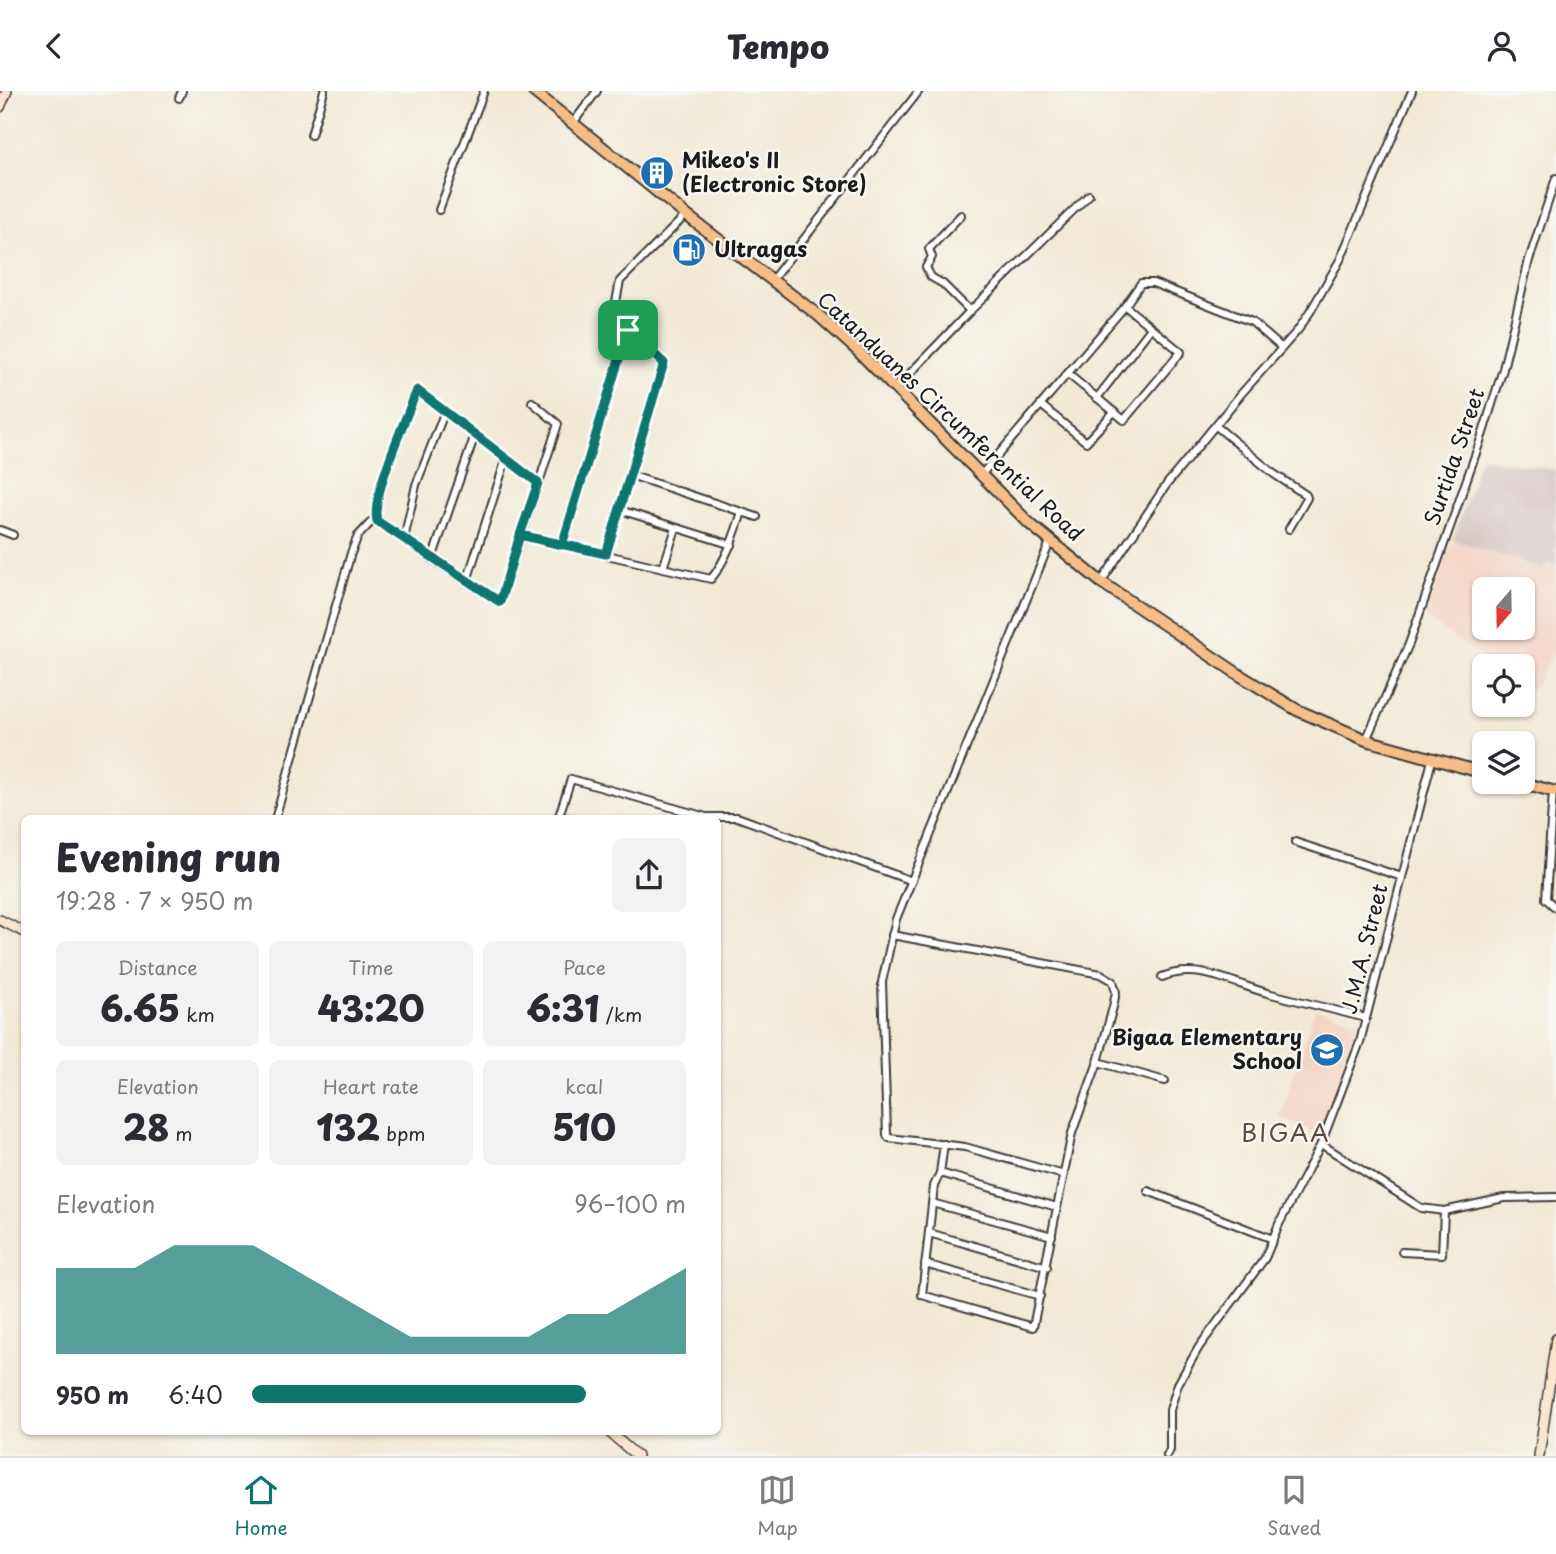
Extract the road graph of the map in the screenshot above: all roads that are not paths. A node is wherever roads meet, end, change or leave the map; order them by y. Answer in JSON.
{"nodes":[{"id":1,"x":7,"y":91,"type":"edge"},
{"id":2,"x":324,"y":91,"type":"edge"},
{"id":3,"x":484,"y":91,"type":"edge"},
{"id":4,"x":534,"y":91,"type":"edge"},
{"id":5,"x":597,"y":91,"type":"edge"},
{"id":6,"x":919,"y":91,"type":"edge"},
{"id":7,"x":1412,"y":91,"type":"edge"},
{"id":8,"x":0,"y":107,"type":"edge"},
{"id":9,"x":573,"y":123,"type":"junction"},
{"id":10,"x":312,"y":135,"type":"dead end"},
{"id":11,"x":1555,"y":183,"type":"edge"},
{"id":12,"x":1089,"y":195,"type":"dead end"},
{"id":13,"x":439,"y":210,"type":"dead end"},
{"id":14,"x":686,"y":215,"type":"junction"},
{"id":15,"x":961,"y":215,"type":"dead end"},
{"id":16,"x":772,"y":280,"type":"junction"},
{"id":17,"x":1125,"y":306,"type":"junction"},
{"id":18,"x":970,"y":311,"type":"junction"},
{"id":19,"x":1151,"y":328,"type":"junction"},
{"id":20,"x":628,"y":330,"type":"junction"},
{"id":21,"x":1282,"y":348,"type":"junction"},
{"id":22,"x":1068,"y":374,"type":"junction"},
{"id":23,"x":895,"y":389,"type":"junction"},
{"id":24,"x":1097,"y":397,"type":"junction"},
{"id":25,"x":532,"y":402,"type":"dead end"},
{"id":26,"x":1041,"y":405,"type":"junction"},
{"id":27,"x":445,"y":411,"type":"junction"},
{"id":28,"x":1114,"y":412,"type":"junction"},
{"id":29,"x":1216,"y":426,"type":"junction"},
{"id":30,"x":475,"y":435,"type":"junction"},
{"id":31,"x":506,"y":459,"type":"junction"},
{"id":32,"x":630,"y":475,"type":"junction"},
{"id":33,"x":981,"y":475,"type":"junction"},
{"id":34,"x":538,"y":483,"type":"junction"},
{"id":35,"x":620,"y":510,"type":"junction"},
{"id":36,"x":742,"y":512,"type":"junction"},
{"id":37,"x":757,"y":517,"type":"dead end"},
{"id":38,"x":375,"y":519,"type":"junction"},
{"id":39,"x":676,"y":527,"type":"junction"},
{"id":40,"x":1289,"y":529,"type":"dead end"},
{"id":41,"x":0,"y":530,"type":"edge"},
{"id":42,"x":13,"y":535,"type":"dead end"},
{"id":43,"x":520,"y":535,"type":"junction"},
{"id":44,"x":404,"y":539,"type":"junction"},
{"id":45,"x":1050,"y":542,"type":"junction"},
{"id":46,"x":562,"y":545,"type":"junction"},
{"id":47,"x":732,"y":545,"type":"junction"},
{"id":48,"x":606,"y":554,"type":"junction"},
{"id":49,"x":432,"y":559,"type":"junction"},
{"id":50,"x":663,"y":568,"type":"junction"},
{"id":51,"x":467,"y":582,"type":"junction"},
{"id":52,"x":1101,"y":582,"type":"junction"},
{"id":53,"x":1366,"y":740,"type":"junction"},
{"id":54,"x":1432,"y":760,"type":"junction"},
{"id":55,"x":1472,"y":770,"type":"edge"},
{"id":56,"x":1535,"y":786,"type":"edge"},
{"id":57,"x":1554,"y":791,"type":"edge"},
{"id":58,"x":276,"y":815,"type":"edge"},
{"id":59,"x":560,"y":815,"type":"edge"},
{"id":60,"x":696,"y":815,"type":"edge"},
{"id":61,"x":721,"y":818,"type":"edge"},
{"id":62,"x":1295,"y":842,"type":"dead end"},
{"id":63,"x":1402,"y":877,"type":"junction"},
{"id":64,"x":912,"y":881,"type":"junction"},
{"id":65,"x":1556,"y":908,"type":"edge"},
{"id":66,"x":0,"y":921,"type":"edge"},
{"id":67,"x":21,"y":931,"type":"edge"},
{"id":68,"x":892,"y":935,"type":"junction"},
{"id":69,"x":1162,"y":977,"type":"dead end"},
{"id":70,"x":1366,"y":1018,"type":"junction"},
{"id":71,"x":1098,"y":1062,"type":"junction"},
{"id":72,"x":1165,"y":1081,"type":"dead end"},
{"id":73,"x":944,"y":1144,"type":"junction"},
{"id":74,"x":1321,"y":1144,"type":"junction"},
{"id":75,"x":940,"y":1173,"type":"junction"},
{"id":76,"x":1064,"y":1175,"type":"junction"},
{"id":77,"x":1148,"y":1192,"type":"dead end"},
{"id":78,"x":1556,"y":1197,"type":"edge"},
{"id":79,"x":932,"y":1203,"type":"junction"},
{"id":80,"x":1057,"y":1207,"type":"junction"},
{"id":81,"x":1444,"y":1211,"type":"junction"},
{"id":82,"x":929,"y":1233,"type":"junction"},
{"id":83,"x":1052,"y":1236,"type":"junction"},
{"id":84,"x":1273,"y":1239,"type":"junction"},
{"id":85,"x":1402,"y":1252,"type":"dead end"},
{"id":86,"x":925,"y":1264,"type":"junction"},
{"id":87,"x":1047,"y":1267,"type":"junction"},
{"id":88,"x":1040,"y":1296,"type":"junction"},
{"id":89,"x":1556,"y":1339,"type":"edge"},
{"id":90,"x":613,"y":1435,"type":"edge"},
{"id":91,"x":637,"y":1456,"type":"edge"},
{"id":92,"x":1167,"y":1456,"type":"edge"},
{"id":93,"x":1539,"y":1456,"type":"edge"}],
"edges":[{"from":1,"to":8,"type":"street"},
{"from":2,"to":10,"type":"street"},
{"from":3,"to":13,"type":"street"},
{"from":4,"to":9,"type":"main road","name":"Catanduanes Circumferential Road"},
{"from":5,"to":9,"type":"street"},
{"from":6,"to":16,"type":"street"},
{"from":7,"to":21,"type":"street"},
{"from":9,"to":14,"type":"main road","name":"Catanduanes Circumferential Road"},
{"from":11,"to":53,"type":"street","name":"Surtida Street"},
{"from":12,"to":18,"type":"street"},
{"from":14,"to":16,"type":"main road","name":"Catanduanes Circumferential Road"},
{"from":14,"to":20,"type":"street"},
{"from":15,"to":18,"type":"street"},
{"from":16,"to":23,"type":"main road","name":"Catanduanes Circumferential Road"},
{"from":17,"to":19,"type":"street"},
{"from":17,"to":21,"type":"street"},
{"from":17,"to":22,"type":"street"},
{"from":18,"to":23,"type":"street"},
{"from":19,"to":24,"type":"street"},
{"from":19,"to":28,"type":"street"},
{"from":20,"to":32,"type":"street"},
{"from":20,"to":46,"type":"street"},
{"from":21,"to":29,"type":"street"},
{"from":22,"to":24,"type":"street"},
{"from":22,"to":26,"type":"street"},
{"from":23,"to":33,"type":"main road","name":"Catanduanes Circumferential Road"},
{"from":24,"to":28,"type":"street"},
{"from":25,"to":34,"type":"street"},
{"from":26,"to":28,"type":"street"},
{"from":26,"to":33,"type":"street"},
{"from":27,"to":30,"type":"street"},
{"from":27,"to":38,"type":"street"},
{"from":27,"to":44,"type":"street"},
{"from":29,"to":40,"type":"street"},
{"from":29,"to":52,"type":"street"},
{"from":30,"to":31,"type":"street"},
{"from":30,"to":49,"type":"street"},
{"from":31,"to":34,"type":"street"},
{"from":31,"to":51,"type":"street"},
{"from":32,"to":35,"type":"street"},
{"from":32,"to":36,"type":"street"},
{"from":33,"to":45,"type":"main road","name":"Catanduanes Circumferential Road"},
{"from":34,"to":43,"type":"street"},
{"from":35,"to":39,"type":"street"},
{"from":35,"to":48,"type":"street"},
{"from":36,"to":37,"type":"street"},
{"from":36,"to":47,"type":"street"},
{"from":38,"to":44,"type":"street"},
{"from":38,"to":58,"type":"street"},
{"from":39,"to":47,"type":"street"},
{"from":39,"to":50,"type":"street"},
{"from":41,"to":42,"type":"street"},
{"from":43,"to":46,"type":"street"},
{"from":43,"to":51,"type":"street"},
{"from":44,"to":49,"type":"street"},
{"from":45,"to":52,"type":"main road","name":"Catanduanes Circumferential Road"},
{"from":45,"to":64,"type":"street"},
{"from":46,"to":48,"type":"street"},
{"from":47,"to":50,"type":"street"},
{"from":48,"to":50,"type":"street"},
{"from":49,"to":51,"type":"street"},
{"from":52,"to":53,"type":"main road","name":"Catanduanes Circumferential Road"},
{"from":53,"to":54,"type":"main road","name":"Catanduanes Circumferential Road"},
{"from":54,"to":55,"type":"main road","name":"Catanduanes Circumferential Road"},
{"from":54,"to":63,"type":"street","name":"J.M.A. Street"},
{"from":56,"to":57,"type":"main road"},
{"from":57,"to":65,"type":"street"},
{"from":59,"to":60,"type":"street"},
{"from":61,"to":64,"type":"street"},
{"from":62,"to":63,"type":"street"},
{"from":63,"to":70,"type":"street","name":"J.M.A. Street"},
{"from":64,"to":68,"type":"street"},
{"from":66,"to":67,"type":"street"},
{"from":68,"to":71,"type":"street"},
{"from":68,"to":73,"type":"street"},
{"from":69,"to":70,"type":"street"},
{"from":70,"to":74,"type":"street","name":"J.M.A. Street"},
{"from":71,"to":72,"type":"street"},
{"from":71,"to":76,"type":"street"},
{"from":73,"to":75,"type":"street"},
{"from":73,"to":76,"type":"street"},
{"from":74,"to":81,"type":"street"},
{"from":74,"to":84,"type":"street","name":"J.M.A. Street"},
{"from":75,"to":79,"type":"street"},
{"from":75,"to":80,"type":"street"},
{"from":76,"to":80,"type":"street"},
{"from":77,"to":84,"type":"street"},
{"from":78,"to":81,"type":"street"},
{"from":79,"to":82,"type":"street"},
{"from":79,"to":83,"type":"street"},
{"from":80,"to":83,"type":"street"},
{"from":81,"to":85,"type":"street"},
{"from":82,"to":86,"type":"street"},
{"from":82,"to":87,"type":"street"},
{"from":83,"to":87,"type":"street"},
{"from":84,"to":92,"type":"street","name":"J.M.A. Street"},
{"from":86,"to":88,"type":"street"},
{"from":86,"to":88,"type":"street"},
{"from":87,"to":88,"type":"street"},
{"from":89,"to":93,"type":"street"},
{"from":90,"to":91,"type":"street"}]}
